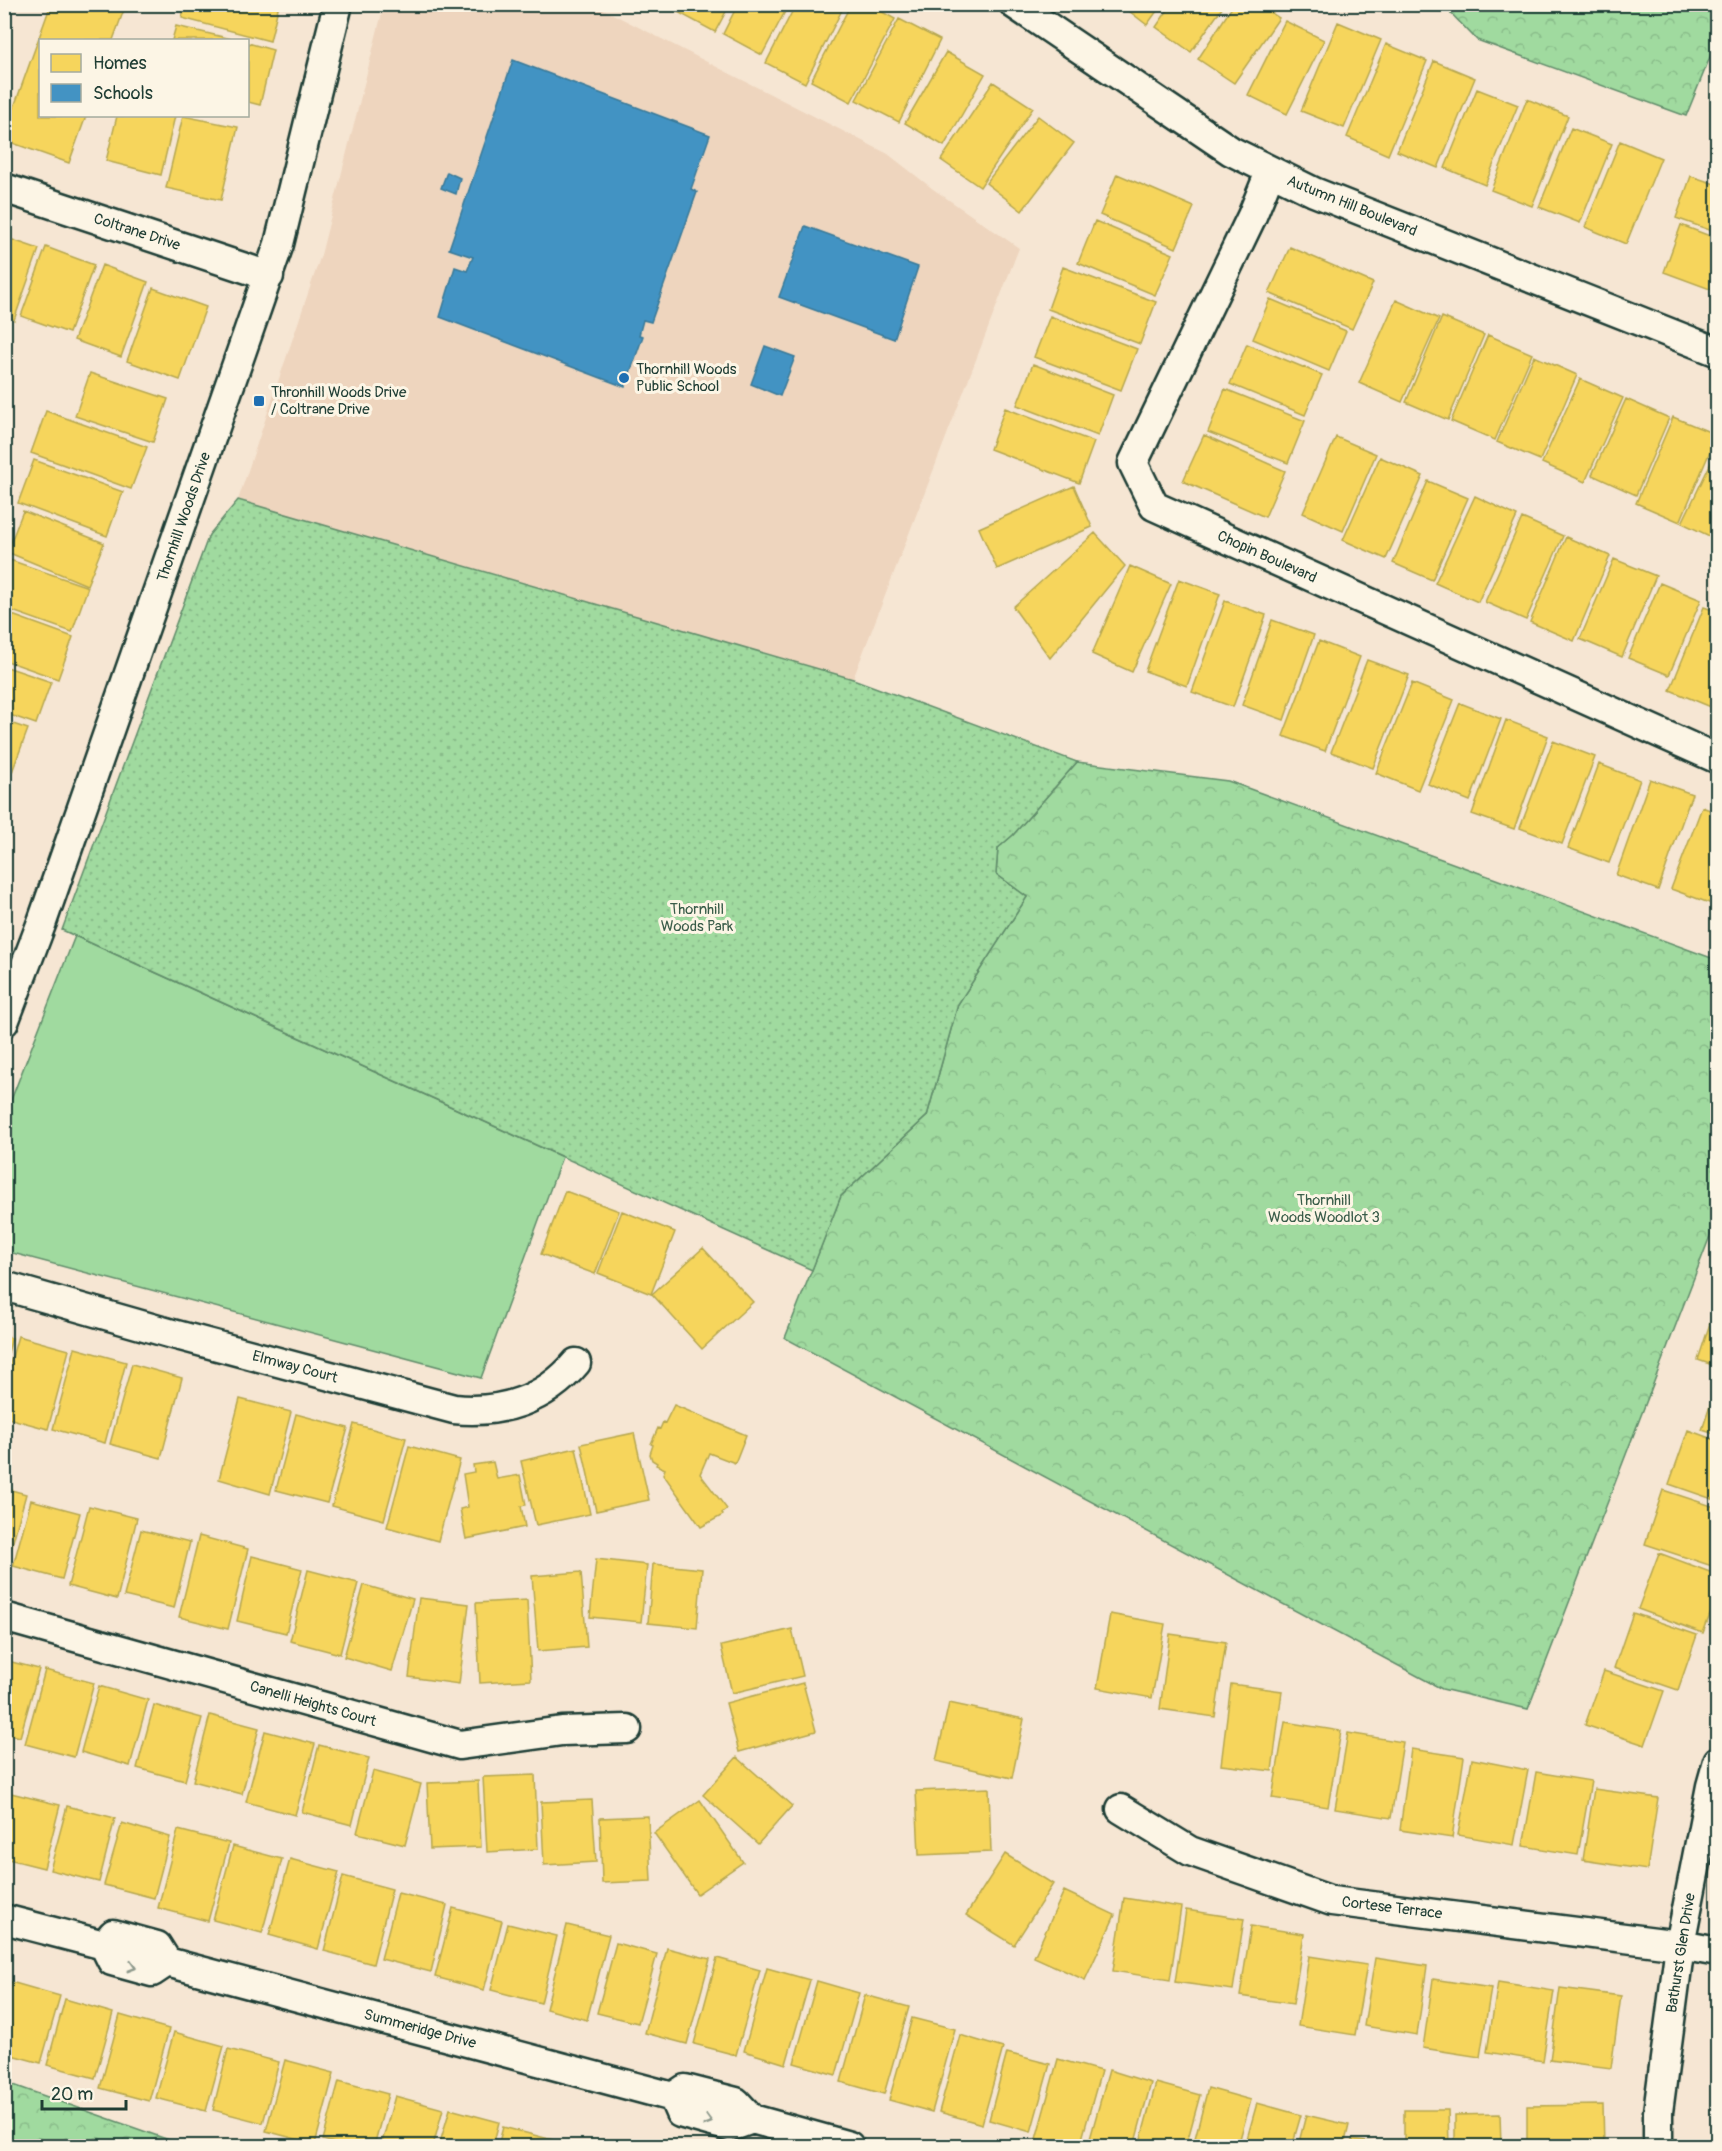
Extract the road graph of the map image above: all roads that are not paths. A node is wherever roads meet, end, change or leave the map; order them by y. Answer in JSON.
{"nodes":[{"id":1,"x":338,"y":4,"type":"edge"},
{"id":2,"x":1014,"y":4,"type":"edge"},
{"id":3,"x":1270,"y":172,"type":"junction"},
{"id":4,"x":4,"y":188,"type":"edge"},
{"id":5,"x":268,"y":276,"type":"junction"},
{"id":6,"x":1718,"y":352,"type":"edge"},
{"id":7,"x":1718,"y":759,"type":"edge"},
{"id":8,"x":4,"y":1022,"type":"edge"},
{"id":9,"x":4,"y":1286,"type":"edge"},
{"id":10,"x":576,"y":1363,"type":"dead end"},
{"id":11,"x":4,"y":1617,"type":"edge"},
{"id":12,"x":627,"y":1730,"type":"dead end"},
{"id":13,"x":1718,"y":1761,"type":"edge"},
{"id":14,"x":1122,"y":1809,"type":"dead end"},
{"id":15,"x":4,"y":1919,"type":"edge"},
{"id":16,"x":1680,"y":1945,"type":"junction"},
{"id":17,"x":1718,"y":1952,"type":"edge"},
{"id":18,"x":849,"y":2146,"type":"edge"},
{"id":19,"x":1659,"y":2146,"type":"edge"}],
"edges":[{"from":1,"to":5,"type":"street","name":"Thornhill Woods Drive"},
{"from":2,"to":3,"type":"street","name":"Autumn Hill Boulevard"},
{"from":3,"to":6,"type":"street","name":"Autumn Hill Boulevard"},
{"from":3,"to":7,"type":"street","name":"Chopin Boulevard"},
{"from":4,"to":5,"type":"street","name":"Coltrane Drive"},
{"from":5,"to":8,"type":"street","name":"Thornhill Woods Drive"},
{"from":9,"to":10,"type":"street","name":"Elmway Court"},
{"from":11,"to":12,"type":"street","name":"Canelli Heights Court"},
{"from":13,"to":16,"type":"street","name":"Bathurst Glen Drive"},
{"from":14,"to":16,"type":"street","name":"Cortese Terrace"},
{"from":15,"to":18,"type":"street","name":"Summeridge Drive"},
{"from":16,"to":17,"type":"street","name":"Cortese Terrace"},
{"from":16,"to":19,"type":"street","name":"Bathurst Glen Drive"}]}
